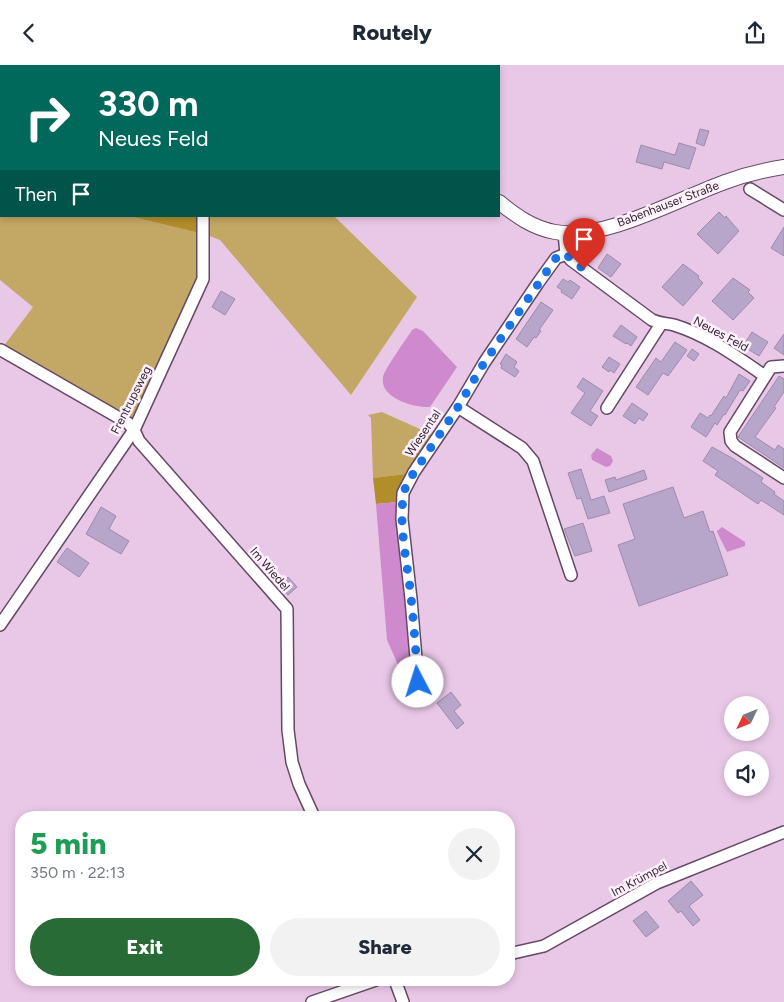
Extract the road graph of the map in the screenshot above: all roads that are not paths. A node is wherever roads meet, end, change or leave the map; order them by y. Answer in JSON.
{"nodes":[{"id":1,"x":784,"y":167,"type":"edge"},
{"id":2,"x":750,"y":189,"type":"dead end"},
{"id":3,"x":500,"y":203,"type":"edge"},
{"id":4,"x":784,"y":210,"type":"edge"},
{"id":5,"x":203,"y":217,"type":"edge"},
{"id":6,"x":564,"y":233,"type":"junction"},
{"id":7,"x":566,"y":253,"type":"junction"},
{"id":8,"x":661,"y":325,"type":"junction"},
{"id":9,"x":1,"y":350,"type":"dead end"},
{"id":10,"x":784,"y":366,"type":"edge"},
{"id":11,"x":766,"y":376,"type":"junction"},
{"id":12,"x":458,"y":407,"type":"junction"},
{"id":13,"x":608,"y":408,"type":"dead end"},
{"id":14,"x":134,"y":430,"type":"junction"},
{"id":15,"x":784,"y":478,"type":"edge"},
{"id":16,"x":571,"y":575,"type":"dead end"},
{"id":17,"x":0,"y":625,"type":"edge"},
{"id":18,"x":418,"y":682,"type":"dead end"},
{"id":19,"x":311,"y":811,"type":"edge"},
{"id":20,"x":784,"y":832,"type":"edge"},
{"id":21,"x":515,"y":953,"type":"edge"},
{"id":22,"x":359,"y":986,"type":"edge"},
{"id":23,"x":397,"y":986,"type":"edge"},
{"id":24,"x":312,"y":1002,"type":"edge"},
{"id":25,"x":403,"y":1002,"type":"edge"}],
"edges":[{"from":1,"to":6,"type":"main road","name":"Babenhauser Straße"},
{"from":2,"to":4,"type":"street"},
{"from":3,"to":6,"type":"main road","name":"Babenhauser Straße"},
{"from":5,"to":14,"type":"street","name":"Frentrupsweg"},
{"from":6,"to":7,"type":"street"},
{"from":7,"to":8,"type":"street","name":"Neues Feld"},
{"from":7,"to":12,"type":"street","name":"Wiesental"},
{"from":8,"to":11,"type":"street","name":"Neues Feld"},
{"from":8,"to":13,"type":"street"},
{"from":9,"to":14,"type":"street","name":"Im Wiedel"},
{"from":10,"to":11,"type":"street"},
{"from":11,"to":15,"type":"street"},
{"from":12,"to":16,"type":"street"},
{"from":12,"to":18,"type":"street","name":"Wiesental"},
{"from":14,"to":17,"type":"street","name":"Frentrupsweg"},
{"from":14,"to":19,"type":"street","name":"Im Wiedel"},
{"from":20,"to":21,"type":"street","name":"Im Krümpel"},
{"from":22,"to":24,"type":"street"},
{"from":23,"to":25,"type":"street"}]}
